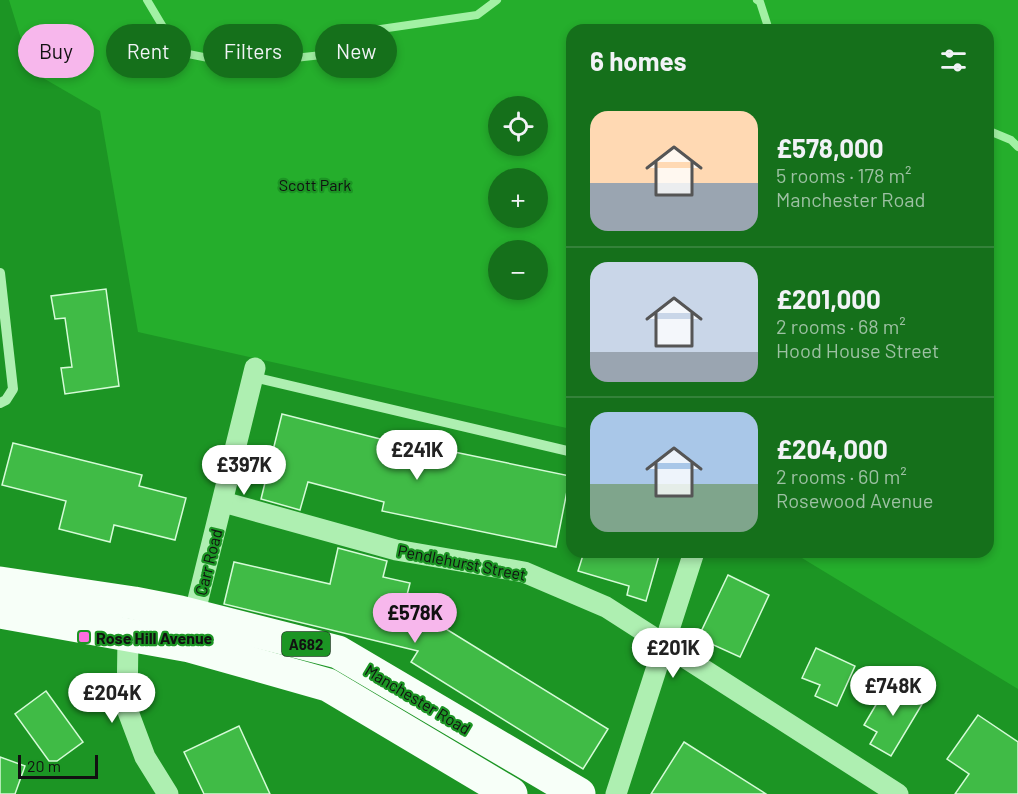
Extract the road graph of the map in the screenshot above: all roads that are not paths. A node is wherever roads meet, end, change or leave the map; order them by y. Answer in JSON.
{"nodes":[{"id":1,"x":0,"y":273,"type":"edge"},
{"id":2,"x":254,"y":373,"type":"joint"},
{"id":3,"x":0,"y":403,"type":"edge"},
{"id":4,"x":566,"y":451,"type":"edge"},
{"id":5,"x":223,"y":502,"type":"junction"},
{"id":6,"x":692,"y":558,"type":"edge"},
{"id":7,"x":0,"y":583,"type":"edge"},
{"id":8,"x":134,"y":603,"type":"junction"},
{"id":9,"x":0,"y":612,"type":"edge"},
{"id":10,"x":192,"y":631,"type":"junction"},
{"id":11,"x":128,"y":636,"type":"junction"},
{"id":12,"x":664,"y":644,"type":"junction"},
{"id":13,"x":168,"y":794,"type":"edge"},
{"id":14,"x":511,"y":794,"type":"edge"},
{"id":15,"x":579,"y":794,"type":"edge"},
{"id":16,"x":616,"y":794,"type":"edge"},
{"id":17,"x":898,"y":794,"type":"edge"}],
"edges":[{"from":1,"to":3,"type":"lane"},
{"from":2,"to":4,"type":"lane"},
{"from":2,"to":5,"type":"street","name":"Carr Road"},
{"from":5,"to":10,"type":"street","name":"Carr Road"},
{"from":5,"to":12,"type":"street","name":"Pendlehurst Street"},
{"from":6,"to":12,"type":"street"},
{"from":7,"to":8,"type":"main road","name":"Manchester Road","number":"A682"},
{"from":8,"to":10,"type":"main road","name":"Manchester Road","number":"A682"},
{"from":8,"to":11,"type":"main road"},
{"from":9,"to":11,"type":"main road","name":"Manchester Road","number":"A682"},
{"from":10,"to":11,"type":"main road","name":"Manchester Road","number":"A682"},
{"from":10,"to":14,"type":"main road","name":"Manchester Road","number":"A682"},
{"from":10,"to":15,"type":"main road","name":"Manchester Road","number":"A682"},
{"from":11,"to":13,"type":"street"},
{"from":12,"to":16,"type":"street"},
{"from":12,"to":17,"type":"street","name":"Pendlehurst Street"}]}
